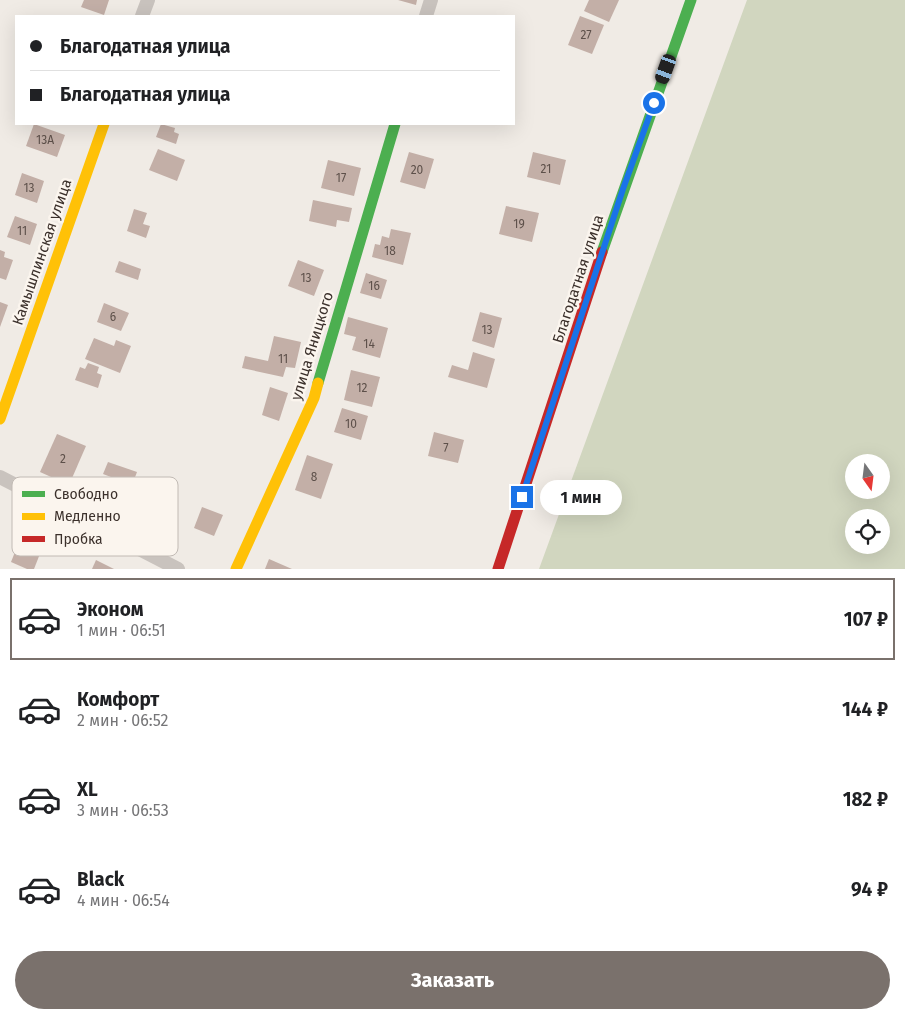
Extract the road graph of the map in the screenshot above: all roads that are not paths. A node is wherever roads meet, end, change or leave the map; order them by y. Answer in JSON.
{"nodes":[{"id":1,"x":148,"y":0,"type":"edge"},
{"id":2,"x":431,"y":0,"type":"edge"},
{"id":3,"x":691,"y":0,"type":"edge"},
{"id":4,"x":142,"y":15,"type":"edge"},
{"id":5,"x":426,"y":15,"type":"edge"},
{"id":6,"x":104,"y":125,"type":"edge"},
{"id":7,"x":395,"y":125,"type":"edge"},
{"id":8,"x":0,"y":419,"type":"edge"},
{"id":9,"x":0,"y":477,"type":"edge"},
{"id":10,"x":12,"y":483,"type":"edge"},
{"id":11,"x":153,"y":556,"type":"edge"},
{"id":12,"x":178,"y":569,"type":"edge"},
{"id":13,"x":236,"y":569,"type":"edge"},
{"id":14,"x":498,"y":569,"type":"edge"}],
"edges":[{"from":1,"to":4,"type":"street"},
{"from":2,"to":5,"type":"street"},
{"from":3,"to":14,"type":"street","name":"Благодатная улица"},
{"from":6,"to":8,"type":"street","name":"Камышлинская улица"},
{"from":7,"to":13,"type":"street","name":"улица Яницкого"},
{"from":9,"to":10,"type":"street"},
{"from":11,"to":12,"type":"street"}]}
